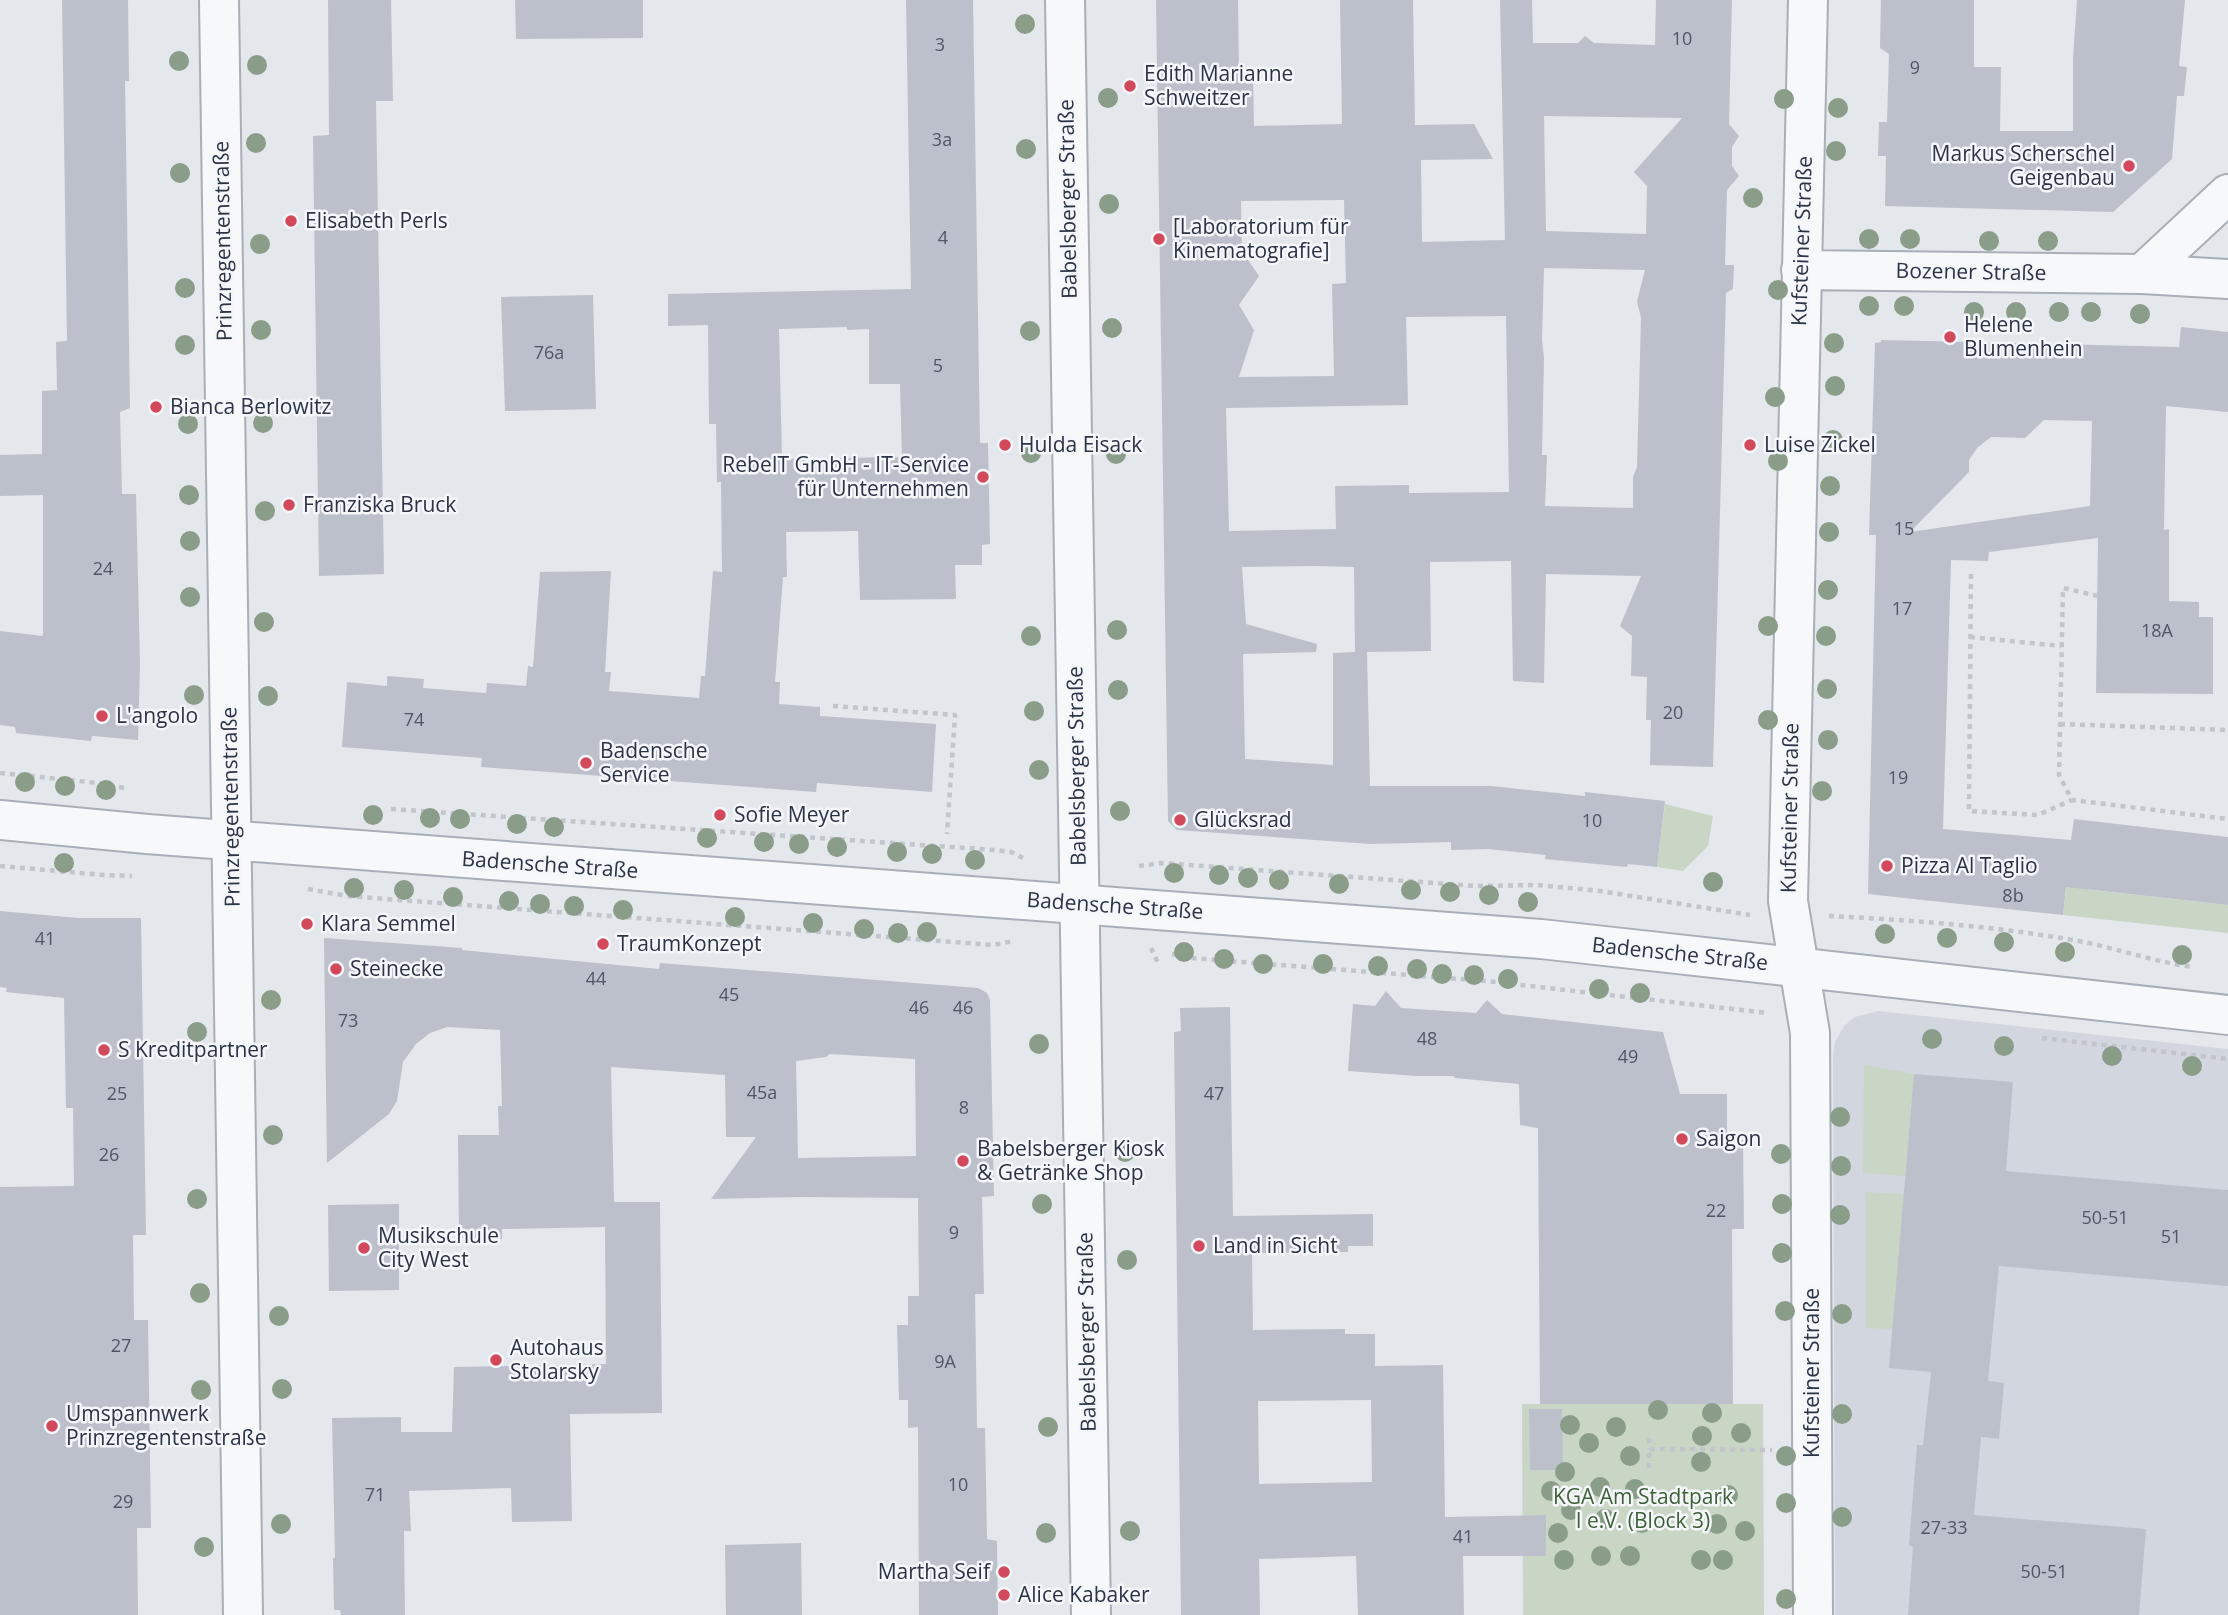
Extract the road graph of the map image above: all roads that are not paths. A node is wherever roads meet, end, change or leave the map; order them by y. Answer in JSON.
{"nodes":[{"id":1,"x":219,"y":0,"type":"edge"},
{"id":2,"x":1065,"y":0,"type":"edge"},
{"id":3,"x":1808,"y":0,"type":"edge"},
{"id":4,"x":2228,"y":194,"type":"edge"},
{"id":5,"x":1801,"y":270,"type":"junction"},
{"id":6,"x":2142,"y":274,"type":"junction"},
{"id":7,"x":2228,"y":279,"type":"edge"},
{"id":8,"x":0,"y":820,"type":"edge"},
{"id":9,"x":232,"y":840,"type":"junction"},
{"id":10,"x":1079,"y":904,"type":"junction"},
{"id":11,"x":1799,"y":967,"type":"junction"},
{"id":12,"x":2228,"y":1015,"type":"edge"},
{"id":13,"x":243,"y":1615,"type":"edge"},
{"id":14,"x":1091,"y":1615,"type":"edge"},
{"id":15,"x":1813,"y":1615,"type":"edge"}],
"edges":[{"from":1,"to":9,"type":"street","name":"Prinzregentenstraße"},
{"from":2,"to":10,"type":"street","name":"Babelsberger Straße"},
{"from":3,"to":5,"type":"street","name":"Kufsteiner Straße"},
{"from":4,"to":6,"type":"street"},
{"from":5,"to":6,"type":"street","name":"Bozener Straße"},
{"from":5,"to":11,"type":"street","name":"Kufsteiner Straße"},
{"from":6,"to":7,"type":"street","name":"Bozener Straße"},
{"from":8,"to":9,"type":"street","name":"Badensche Straße"},
{"from":9,"to":10,"type":"street","name":"Badensche Straße"},
{"from":9,"to":13,"type":"street","name":"Prinzregentenstraße"},
{"from":10,"to":11,"type":"street","name":"Badensche Straße"},
{"from":10,"to":14,"type":"street","name":"Babelsberger Straße"},
{"from":11,"to":12,"type":"street","name":"Badensche Straße"},
{"from":11,"to":15,"type":"street","name":"Kufsteiner Straße"}]}
